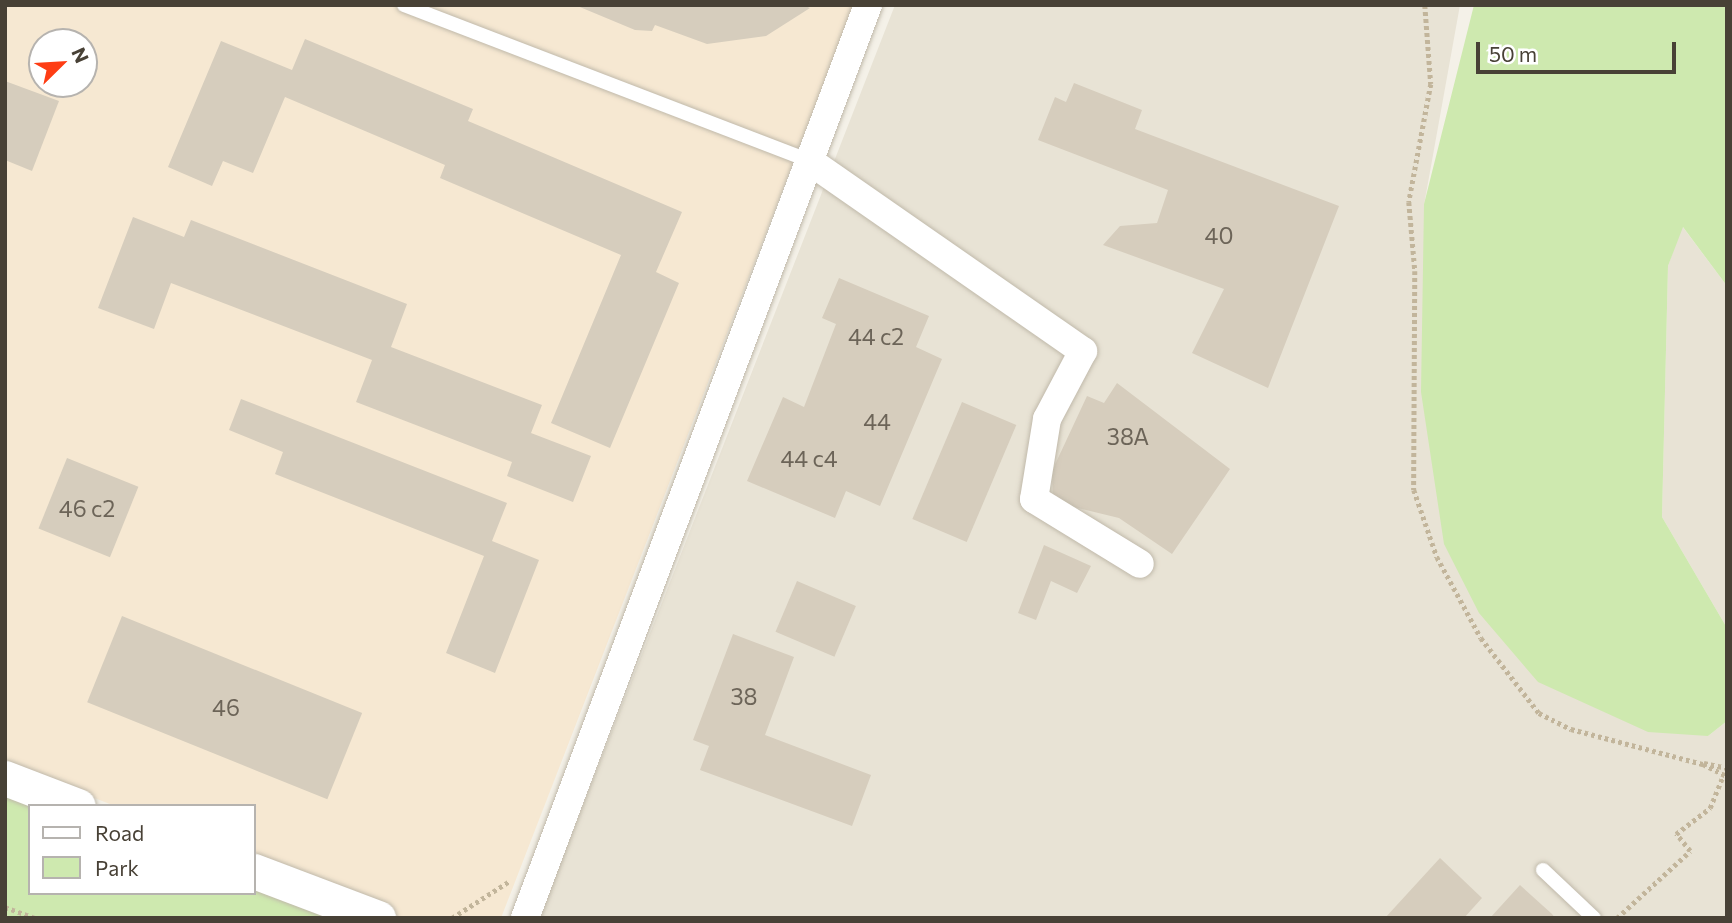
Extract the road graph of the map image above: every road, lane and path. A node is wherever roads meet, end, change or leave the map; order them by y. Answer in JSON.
{"nodes":[{"id":1,"x":404,"y":5,"type":"edge"},
{"id":2,"x":868,"y":5,"type":"edge"},
{"id":3,"x":1425,"y":5,"type":"edge"},
{"id":4,"x":808,"y":160,"type":"junction"},
{"id":5,"x":1140,"y":564,"type":"dead end"},
{"id":6,"x":1703,"y":764,"type":"junction"},
{"id":7,"x":1727,"y":768,"type":"edge"},
{"id":8,"x":1725,"y":775,"type":"edge"},
{"id":9,"x":5,"y":778,"type":"edge"},
{"id":10,"x":73,"y":804,"type":"edge"},
{"id":11,"x":1543,"y":870,"type":"dead end"},
{"id":12,"x":256,"y":872,"type":"edge"},
{"id":13,"x":508,"y":882,"type":"dead end"},
{"id":14,"x":5,"y":907,"type":"edge"},
{"id":15,"x":36,"y":918,"type":"edge"},
{"id":16,"x":378,"y":918,"type":"edge"},
{"id":17,"x":452,"y":918,"type":"edge"},
{"id":18,"x":525,"y":918,"type":"edge"},
{"id":19,"x":1594,"y":918,"type":"edge"},
{"id":20,"x":1617,"y":918,"type":"edge"}],
"edges":[{"from":1,"to":4,"type":"lane"},
{"from":2,"to":4,"type":"street"},
{"from":3,"to":6,"type":"path"},
{"from":4,"to":5,"type":"street"},
{"from":4,"to":18,"type":"street"},
{"from":6,"to":7,"type":"path"},
{"from":6,"to":8,"type":"path"},
{"from":8,"to":20,"type":"path"},
{"from":9,"to":10,"type":"street"},
{"from":11,"to":19,"type":"lane"},
{"from":12,"to":16,"type":"street"},
{"from":13,"to":17,"type":"path"},
{"from":14,"to":15,"type":"path"}]}
